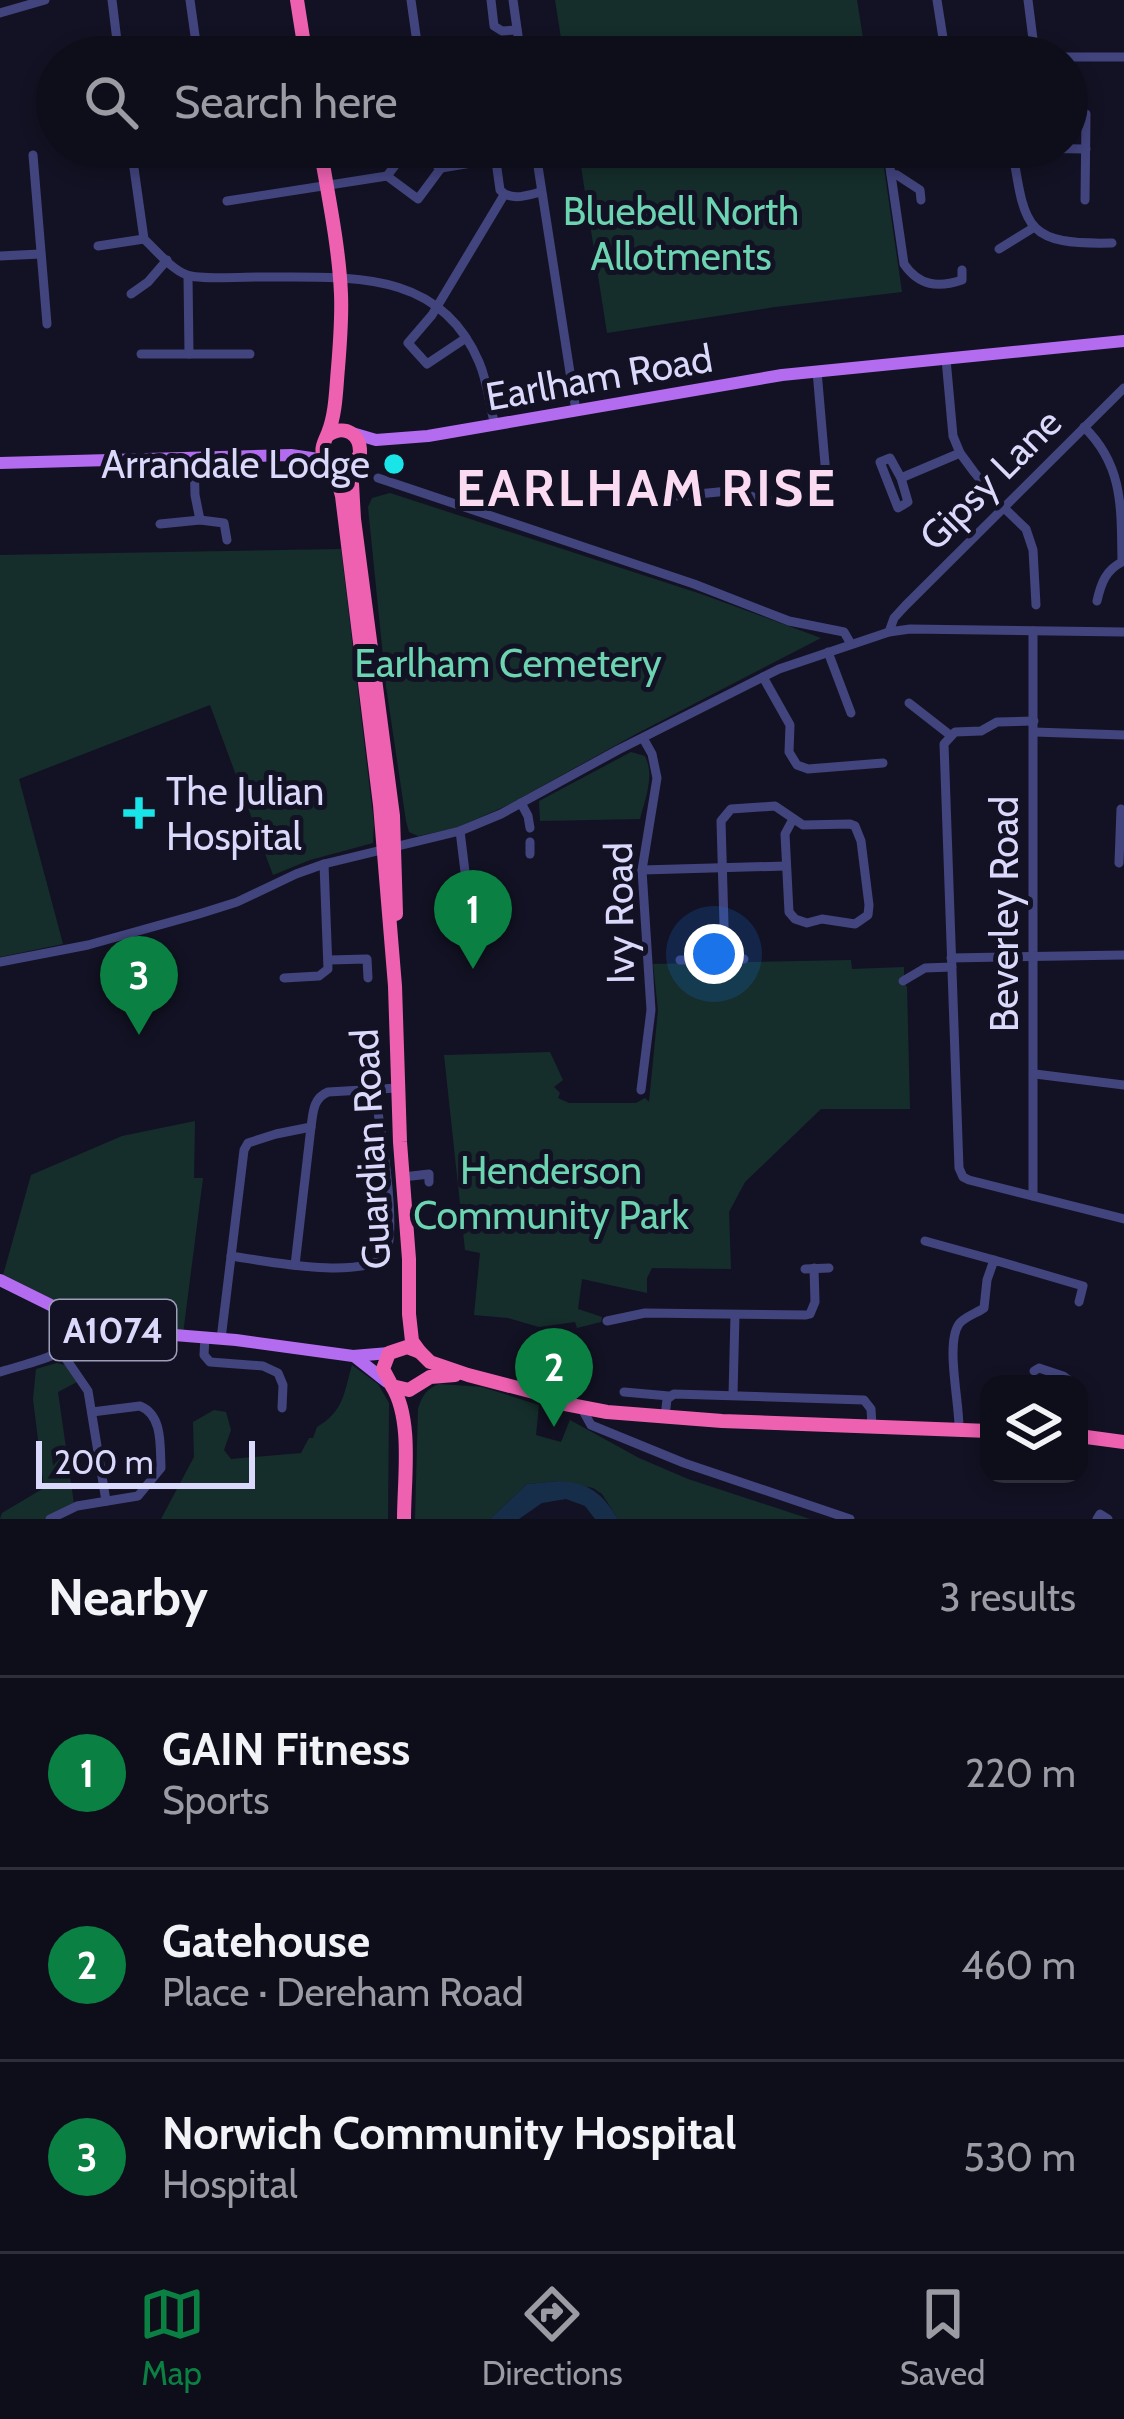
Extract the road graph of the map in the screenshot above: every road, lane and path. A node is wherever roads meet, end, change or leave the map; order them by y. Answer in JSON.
{"nodes":[{"id":1,"x":45,"y":0,"type":"edge"},
{"id":2,"x":112,"y":0,"type":"edge"},
{"id":3,"x":190,"y":0,"type":"edge"},
{"id":4,"x":297,"y":0,"type":"edge"},
{"id":5,"x":411,"y":0,"type":"edge"},
{"id":6,"x":491,"y":0,"type":"edge"},
{"id":7,"x":513,"y":0,"type":"edge"},
{"id":8,"x":937,"y":0,"type":"edge"},
{"id":9,"x":1028,"y":0,"type":"edge"},
{"id":10,"x":0,"y":13,"type":"edge"},
{"id":11,"x":517,"y":30,"type":"junction"},
{"id":12,"x":116,"y":36,"type":"edge"},
{"id":13,"x":196,"y":36,"type":"edge"},
{"id":14,"x":303,"y":36,"type":"edge"},
{"id":15,"x":416,"y":36,"type":"edge"},
{"id":16,"x":518,"y":36,"type":"edge"},
{"id":17,"x":943,"y":36,"type":"edge"},
{"id":18,"x":1030,"y":36,"type":"edge"},
{"id":19,"x":1088,"y":57,"type":"edge"},
{"id":20,"x":1124,"y":58,"type":"edge"},
{"id":21,"x":33,"y":155,"type":"dead end"},
{"id":22,"x":133,"y":168,"type":"edge"},
{"id":23,"x":323,"y":168,"type":"edge"},
{"id":24,"x":393,"y":168,"type":"edge"},
{"id":25,"x":441,"y":168,"type":"edge"},
{"id":26,"x":497,"y":168,"type":"edge"},
{"id":27,"x":538,"y":168,"type":"edge"},
{"id":28,"x":889,"y":168,"type":"edge"},
{"id":29,"x":1016,"y":168,"type":"edge"},
{"id":30,"x":1084,"y":168,"type":"edge"},
{"id":31,"x":890,"y":174,"type":"junction"},
{"id":32,"x":387,"y":176,"type":"junction"},
{"id":33,"x":326,"y":186,"type":"junction"},
{"id":34,"x":541,"y":192,"type":"junction"},
{"id":35,"x":1082,"y":192,"type":"dead end"},
{"id":36,"x":504,"y":195,"type":"junction"},
{"id":37,"x":923,"y":195,"type":"dead end"},
{"id":38,"x":227,"y":201,"type":"dead end"},
{"id":39,"x":1033,"y":228,"type":"junction"},
{"id":40,"x":144,"y":239,"type":"junction"},
{"id":41,"x":98,"y":246,"type":"dead end"},
{"id":42,"x":1104,"y":246,"type":"dead end"},
{"id":43,"x":999,"y":249,"type":"dead end"},
{"id":44,"x":40,"y":254,"type":"junction"},
{"id":45,"x":0,"y":256,"type":"edge"},
{"id":46,"x":166,"y":260,"type":"junction"},
{"id":47,"x":962,"y":270,"type":"dead end"},
{"id":48,"x":188,"y":276,"type":"junction"},
{"id":49,"x":340,"y":278,"type":"junction"},
{"id":50,"x":131,"y":295,"type":"dead end"},
{"id":51,"x":436,"y":307,"type":"junction"},
{"id":52,"x":47,"y":324,"type":"dead end"},
{"id":53,"x":466,"y":338,"type":"junction"},
{"id":54,"x":1124,"y":341,"type":"edge"},
{"id":55,"x":189,"y":353,"type":"junction"},
{"id":56,"x":141,"y":354,"type":"dead end"},
{"id":57,"x":250,"y":354,"type":"dead end"},
{"id":58,"x":946,"y":359,"type":"junction"},
{"id":59,"x":338,"y":371,"type":"junction"},
{"id":60,"x":817,"y":371,"type":"junction"},
{"id":61,"x":1122,"y":394,"type":"edge"},
{"id":62,"x":576,"y":411,"type":"junction"},
{"id":63,"x":495,"y":425,"type":"junction"},
{"id":64,"x":1084,"y":428,"type":"junction"},
{"id":65,"x":350,"y":432,"type":"junction"},
{"id":66,"x":326,"y":438,"type":"junction"},
{"id":67,"x":391,"y":440,"type":"junction"},
{"id":68,"x":960,"y":453,"type":"junction"},
{"id":69,"x":292,"y":454,"type":"junction"},
{"id":70,"x":194,"y":458,"type":"junction"},
{"id":71,"x":356,"y":460,"type":"junction"},
{"id":72,"x":0,"y":464,"type":"edge"},
{"id":73,"x":330,"y":464,"type":"junction"},
{"id":74,"x":378,"y":478,"type":"dead end"},
{"id":75,"x":901,"y":478,"type":"junction"},
{"id":76,"x":698,"y":494,"type":"junction"},
{"id":77,"x":677,"y":496,"type":"dead end"},
{"id":78,"x":1004,"y":508,"type":"junction"},
{"id":79,"x":699,"y":511,"type":"dead end"},
{"id":80,"x":200,"y":520,"type":"junction"},
{"id":81,"x":160,"y":524,"type":"dead end"},
{"id":82,"x":227,"y":540,"type":"dead end"},
{"id":83,"x":1123,"y":562,"type":"edge"},
{"id":84,"x":1097,"y":601,"type":"dead end"},
{"id":85,"x":1036,"y":605,"type":"dead end"},
{"id":86,"x":900,"y":612,"type":"junction"},
{"id":87,"x":902,"y":629,"type":"junction"},
{"id":88,"x":1034,"y":631,"type":"junction"},
{"id":89,"x":889,"y":632,"type":"junction"},
{"id":90,"x":1124,"y":632,"type":"edge"},
{"id":91,"x":851,"y":644,"type":"junction"},
{"id":92,"x":828,"y":652,"type":"junction"},
{"id":93,"x":763,"y":677,"type":"junction"},
{"id":94,"x":909,"y":703,"type":"dead end"},
{"id":95,"x":845,"y":709,"type":"dead end"},
{"id":96,"x":1034,"y":726,"type":"junction"},
{"id":97,"x":950,"y":735,"type":"junction"},
{"id":98,"x":1124,"y":735,"type":"edge"},
{"id":99,"x":643,"y":738,"type":"junction"},
{"id":100,"x":883,"y":764,"type":"dead end"},
{"id":101,"x":521,"y":803,"type":"junction"},
{"id":102,"x":1121,"y":809,"type":"edge"},
{"id":103,"x":793,"y":819,"type":"junction"},
{"id":104,"x":530,"y":828,"type":"dead end"},
{"id":105,"x":460,"y":831,"type":"junction"},
{"id":106,"x":1122,"y":836,"type":"edge"},
{"id":107,"x":389,"y":849,"type":"junction"},
{"id":108,"x":1119,"y":862,"type":"dead end"},
{"id":109,"x":324,"y":864,"type":"junction"},
{"id":110,"x":786,"y":866,"type":"junction"},
{"id":111,"x":722,"y":868,"type":"junction"},
{"id":112,"x":642,"y":870,"type":"junction"},
{"id":113,"x":466,"y":880,"type":"dead end"},
{"id":114,"x":1124,"y":955,"type":"edge"},
{"id":115,"x":1034,"y":956,"type":"junction"},
{"id":116,"x":744,"y":959,"type":"dead end"},
{"id":117,"x":329,"y":960,"type":"junction"},
{"id":118,"x":725,"y":960,"type":"junction"},
{"id":119,"x":680,"y":961,"type":"dead end"},
{"id":120,"x":0,"y":962,"type":"edge"},
{"id":121,"x":952,"y":962,"type":"junction"},
{"id":122,"x":284,"y":978,"type":"dead end"},
{"id":123,"x":368,"y":978,"type":"dead end"},
{"id":124,"x":902,"y":981,"type":"dead end"},
{"id":125,"x":1035,"y":1074,"type":"junction"},
{"id":126,"x":1124,"y":1085,"type":"edge"},
{"id":127,"x":398,"y":1088,"type":"junction"},
{"id":128,"x":374,"y":1089,"type":"junction"},
{"id":129,"x":641,"y":1090,"type":"dead end"},
{"id":130,"x":311,"y":1127,"type":"junction"},
{"id":131,"x":429,"y":1174,"type":"dead end"},
{"id":132,"x":403,"y":1177,"type":"junction"},
{"id":133,"x":1034,"y":1196,"type":"junction"},
{"id":134,"x":1124,"y":1219,"type":"edge"},
{"id":135,"x":231,"y":1256,"type":"junction"},
{"id":136,"x":930,"y":1258,"type":"dead end"},
{"id":137,"x":994,"y":1260,"type":"junction"},
{"id":138,"x":296,"y":1265,"type":"junction"},
{"id":139,"x":829,"y":1268,"type":"dead end"},
{"id":140,"x":1088,"y":1270,"type":"dead end"},
{"id":141,"x":0,"y":1280,"type":"edge"},
{"id":142,"x":1083,"y":1286,"type":"junction"},
{"id":143,"x":1079,"y":1302,"type":"dead end"},
{"id":144,"x":409,"y":1314,"type":"junction"},
{"id":145,"x":735,"y":1316,"type":"junction"},
{"id":146,"x":607,"y":1322,"type":"dead end"},
{"id":147,"x":93,"y":1325,"type":"junction"},
{"id":148,"x":205,"y":1337,"type":"junction"},
{"id":149,"x":221,"y":1339,"type":"junction"},
{"id":150,"x":392,"y":1351,"type":"junction"},
{"id":151,"x":62,"y":1353,"type":"junction"},
{"id":152,"x":422,"y":1355,"type":"junction"},
{"id":153,"x":353,"y":1356,"type":"junction"},
{"id":154,"x":1036,"y":1367,"type":"dead end"},
{"id":155,"x":0,"y":1372,"type":"edge"},
{"id":156,"x":468,"y":1375,"type":"junction"},
{"id":157,"x":1061,"y":1375,"type":"edge"},
{"id":158,"x":390,"y":1384,"type":"junction"},
{"id":159,"x":419,"y":1386,"type":"junction"},
{"id":160,"x":624,"y":1392,"type":"dead end"},
{"id":161,"x":544,"y":1395,"type":"junction"},
{"id":162,"x":669,"y":1396,"type":"junction"},
{"id":163,"x":733,"y":1396,"type":"junction"},
{"id":164,"x":580,"y":1407,"type":"junction"},
{"id":165,"x":283,"y":1408,"type":"dead end"},
{"id":166,"x":598,"y":1411,"type":"junction"},
{"id":167,"x":92,"y":1412,"type":"junction"},
{"id":168,"x":660,"y":1417,"type":"junction"},
{"id":169,"x":405,"y":1426,"type":"junction"},
{"id":170,"x":872,"y":1426,"type":"junction"},
{"id":171,"x":602,"y":1428,"type":"junction"},
{"id":172,"x":959,"y":1430,"type":"junction"},
{"id":173,"x":980,"y":1431,"type":"edge"},
{"id":174,"x":1088,"y":1437,"type":"edge"},
{"id":175,"x":1124,"y":1442,"type":"edge"},
{"id":176,"x":106,"y":1501,"type":"junction"},
{"id":177,"x":52,"y":1518,"type":"edge"},
{"id":178,"x":404,"y":1519,"type":"edge"},
{"id":179,"x":850,"y":1519,"type":"edge"}],
"edges":[{"from":1,"to":10,"type":"street"},
{"from":2,"to":12,"type":"street"},
{"from":3,"to":13,"type":"street"},
{"from":4,"to":14,"type":"highway"},
{"from":5,"to":15,"type":"street"},
{"from":6,"to":11,"type":"street"},
{"from":7,"to":11,"type":"street"},
{"from":8,"to":17,"type":"street"},
{"from":9,"to":18,"type":"street"},
{"from":11,"to":16,"type":"street"},
{"from":19,"to":20,"type":"street"},
{"from":21,"to":44,"type":"street"},
{"from":22,"to":40,"type":"street"},
{"from":23,"to":33,"type":"highway"},
{"from":24,"to":32,"type":"street"},
{"from":25,"to":32,"type":"street"},
{"from":26,"to":36,"type":"street"},
{"from":27,"to":34,"type":"street"},
{"from":28,"to":31,"type":"street"},
{"from":29,"to":39,"type":"street"},
{"from":30,"to":35,"type":"street"},
{"from":31,"to":37,"type":"street"},
{"from":31,"to":47,"type":"street"},
{"from":32,"to":33,"type":"street"},
{"from":33,"to":38,"type":"street"},
{"from":33,"to":49,"type":"highway"},
{"from":34,"to":36,"type":"street"},
{"from":34,"to":62,"type":"street"},
{"from":36,"to":51,"type":"street"},
{"from":39,"to":42,"type":"street"},
{"from":39,"to":43,"type":"street"},
{"from":40,"to":41,"type":"street"},
{"from":40,"to":46,"type":"street"},
{"from":44,"to":45,"type":"street"},
{"from":44,"to":52,"type":"street"},
{"from":46,"to":48,"type":"street"},
{"from":46,"to":50,"type":"street"},
{"from":48,"to":49,"type":"street"},
{"from":48,"to":55,"type":"street"},
{"from":49,"to":51,"type":"street"},
{"from":49,"to":59,"type":"highway"},
{"from":51,"to":53,"type":"street"},
{"from":51,"to":53,"type":"street"},
{"from":53,"to":63,"type":"street"},
{"from":54,"to":58,"type":"main road","name":"Earlham Road"},
{"from":55,"to":56,"type":"street"},
{"from":55,"to":57,"type":"street"},
{"from":58,"to":60,"type":"main road","name":"Earlham Road"},
{"from":58,"to":68,"type":"street"},
{"from":59,"to":65,"type":"highway"},
{"from":59,"to":66,"type":"highway"},
{"from":60,"to":62,"type":"main road","name":"Earlham Road"},
{"from":60,"to":76,"type":"street"},
{"from":61,"to":64,"type":"street","name":"Gipsy Lane"},
{"from":62,"to":63,"type":"main road","name":"Earlham Road"},
{"from":63,"to":67,"type":"main road","name":"Earlham Road"},
{"from":64,"to":78,"type":"street","name":"Gipsy Lane"},
{"from":64,"to":83,"type":"street"},
{"from":65,"to":66,"type":"highway"},
{"from":65,"to":67,"type":"main road","name":"Earlham Road"},
{"from":65,"to":71,"type":"highway"},
{"from":66,"to":69,"type":"main road"},
{"from":66,"to":73,"type":"highway"},
{"from":67,"to":71,"type":"main road","name":"Earlham Road"},
{"from":68,"to":75,"type":"street"},
{"from":68,"to":78,"type":"street"},
{"from":69,"to":70,"type":"main road"},
{"from":69,"to":73,"type":"main road"},
{"from":70,"to":72,"type":"main road"},
{"from":70,"to":80,"type":"street"},
{"from":71,"to":73,"type":"highway"},
{"from":71,"to":107,"type":"highway"},
{"from":73,"to":107,"type":"highway"},
{"from":74,"to":91,"type":"street"},
{"from":75,"to":75,"type":"street"},
{"from":76,"to":77,"type":"street"},
{"from":76,"to":79,"type":"street"},
{"from":78,"to":85,"type":"street"},
{"from":78,"to":86,"type":"street","name":"Gipsy Lane"},
{"from":80,"to":81,"type":"street"},
{"from":80,"to":82,"type":"street"},
{"from":83,"to":84,"type":"street"},
{"from":86,"to":87,"type":"street"},
{"from":86,"to":89,"type":"street","name":"Gipsy Lane"},
{"from":87,"to":88,"type":"street"},
{"from":87,"to":89,"type":"street"},
{"from":88,"to":90,"type":"street"},
{"from":88,"to":96,"type":"street","name":"Beverley Road"},
{"from":89,"to":91,"type":"street"},
{"from":91,"to":92,"type":"street"},
{"from":92,"to":93,"type":"street"},
{"from":92,"to":95,"type":"street"},
{"from":93,"to":99,"type":"street"},
{"from":93,"to":100,"type":"street"},
{"from":94,"to":97,"type":"street"},
{"from":96,"to":97,"type":"street"},
{"from":96,"to":98,"type":"street"},
{"from":96,"to":115,"type":"street","name":"Beverley Road"},
{"from":97,"to":121,"type":"street"},
{"from":99,"to":101,"type":"street"},
{"from":99,"to":112,"type":"street","name":"Ivy Road"},
{"from":101,"to":104,"type":"street"},
{"from":101,"to":105,"type":"street"},
{"from":102,"to":106,"type":"street"},
{"from":103,"to":110,"type":"street"},
{"from":103,"to":110,"type":"street"},
{"from":103,"to":111,"type":"street"},
{"from":105,"to":107,"type":"street"},
{"from":105,"to":113,"type":"street"},
{"from":106,"to":108,"type":"street"},
{"from":107,"to":109,"type":"street"},
{"from":107,"to":127,"type":"highway","name":"Guardian Road"},
{"from":109,"to":117,"type":"street"},
{"from":109,"to":120,"type":"street"},
{"from":110,"to":111,"type":"street"},
{"from":111,"to":112,"type":"street"},
{"from":111,"to":118,"type":"street"},
{"from":112,"to":129,"type":"street","name":"Ivy Road"},
{"from":114,"to":115,"type":"street"},
{"from":115,"to":121,"type":"street"},
{"from":115,"to":125,"type":"street","name":"Beverley Road"},
{"from":116,"to":118,"type":"street"},
{"from":117,"to":122,"type":"street"},
{"from":117,"to":123,"type":"street"},
{"from":118,"to":119,"type":"street"},
{"from":121,"to":124,"type":"street"},
{"from":121,"to":133,"type":"street"},
{"from":125,"to":126,"type":"street"},
{"from":125,"to":133,"type":"street","name":"Beverley Road"},
{"from":127,"to":128,"type":"street"},
{"from":127,"to":132,"type":"highway","name":"Guardian Road"},
{"from":128,"to":130,"type":"street"},
{"from":128,"to":138,"type":"street","name":"Guardian Road"},
{"from":130,"to":135,"type":"street"},
{"from":130,"to":138,"type":"street"},
{"from":131,"to":132,"type":"street"},
{"from":132,"to":144,"type":"highway","name":"Guardian Road"},
{"from":133,"to":134,"type":"street"},
{"from":135,"to":138,"type":"street"},
{"from":135,"to":149,"type":"street"},
{"from":136,"to":137,"type":"street"},
{"from":137,"to":142,"type":"street"},
{"from":137,"to":172,"type":"street"},
{"from":139,"to":145,"type":"street"},
{"from":140,"to":142,"type":"street"},
{"from":141,"to":147,"type":"main road","number":"A1074"},
{"from":142,"to":143,"type":"street"},
{"from":144,"to":150,"type":"highway","name":"Guardian Road"},
{"from":144,"to":152,"type":"highway","name":"Guardian Road"},
{"from":145,"to":146,"type":"street"},
{"from":145,"to":163,"type":"street"},
{"from":147,"to":148,"type":"main road","number":"A1074"},
{"from":147,"to":151,"type":"street"},
{"from":148,"to":149,"type":"main road","number":"A1074"},
{"from":148,"to":165,"type":"street"},
{"from":149,"to":153,"type":"main road","number":"A1074"},
{"from":150,"to":152,"type":"highway","number":"A1074"},
{"from":150,"to":153,"type":"main road","number":"A1074"},
{"from":150,"to":158,"type":"highway"},
{"from":151,"to":155,"type":"street"},
{"from":151,"to":167,"type":"street"},
{"from":152,"to":156,"type":"highway","number":"A1074"},
{"from":152,"to":159,"type":"highway"},
{"from":153,"to":158,"type":"main road"},
{"from":154,"to":157,"type":"street"},
{"from":156,"to":159,"type":"highway","number":"A1074"},
{"from":156,"to":161,"type":"highway","number":"A1074"},
{"from":158,"to":159,"type":"highway","number":"A1074"},
{"from":158,"to":169,"type":"highway"},
{"from":159,"to":169,"type":"highway"},
{"from":160,"to":162,"type":"street"},
{"from":161,"to":164,"type":"highway","number":"A1074"},
{"from":161,"to":168,"type":"highway","number":"A1074"},
{"from":162,"to":163,"type":"street"},
{"from":162,"to":168,"type":"street"},
{"from":163,"to":170,"type":"street"},
{"from":164,"to":166,"type":"highway","number":"A1074"},
{"from":164,"to":171,"type":"street"},
{"from":166,"to":168,"type":"highway","number":"A1074"},
{"from":166,"to":171,"type":"street"},
{"from":167,"to":176,"type":"street"},
{"from":167,"to":176,"type":"street"},
{"from":168,"to":170,"type":"highway","number":"A1074"},
{"from":169,"to":178,"type":"highway"},
{"from":170,"to":172,"type":"highway","number":"A1074"},
{"from":171,"to":179,"type":"street"},
{"from":172,"to":173,"type":"highway","number":"A1074"},
{"from":174,"to":175,"type":"highway"},
{"from":176,"to":177,"type":"street"}]}
